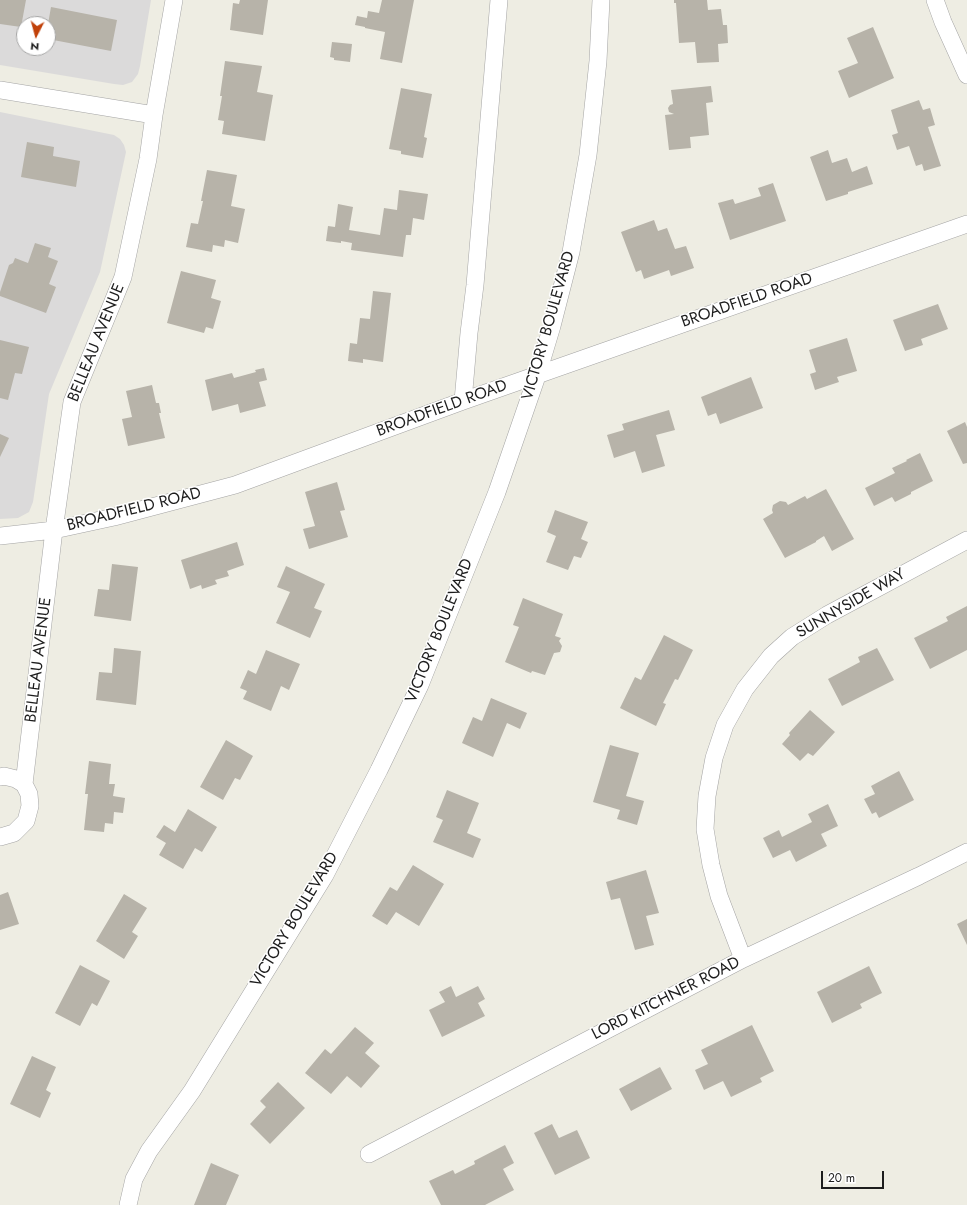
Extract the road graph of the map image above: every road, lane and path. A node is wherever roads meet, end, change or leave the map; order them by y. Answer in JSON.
{"nodes":[{"id":1,"x":174,"y":0,"type":"edge"},
{"id":2,"x":499,"y":0,"type":"edge"},
{"id":3,"x":601,"y":0,"type":"edge"},
{"id":4,"x":935,"y":0,"type":"edge"},
{"id":5,"x":967,"y":75,"type":"edge"},
{"id":6,"x":0,"y":90,"type":"edge"},
{"id":7,"x":154,"y":115,"type":"junction"},
{"id":8,"x":967,"y":224,"type":"edge"},
{"id":9,"x":537,"y":376,"type":"junction"},
{"id":10,"x":463,"y":401,"type":"junction"},
{"id":11,"x":54,"y":530,"type":"junction"},
{"id":12,"x":0,"y":536,"type":"edge"},
{"id":13,"x":967,"y":540,"type":"edge"},
{"id":14,"x":0,"y":778,"type":"edge"},
{"id":15,"x":24,"y":784,"type":"junction"},
{"id":16,"x":0,"y":836,"type":"edge"},
{"id":17,"x":967,"y":852,"type":"edge"},
{"id":18,"x":743,"y":959,"type":"junction"},
{"id":19,"x":369,"y":1154,"type":"dead end"},
{"id":20,"x":128,"y":1205,"type":"edge"}],
"edges":[{"from":1,"to":7,"type":"street","name":"BELLEAU AVENUE"},
{"from":2,"to":10,"type":"street"},
{"from":3,"to":9,"type":"street","name":"VICTORY BOULEVARD"},
{"from":4,"to":5,"type":"street"},
{"from":6,"to":7,"type":"street"},
{"from":7,"to":11,"type":"street","name":"BELLEAU AVENUE"},
{"from":8,"to":9,"type":"street","name":"BROADFIELD ROAD"},
{"from":9,"to":10,"type":"street","name":"BROADFIELD ROAD"},
{"from":9,"to":20,"type":"street","name":"VICTORY BOULEVARD"},
{"from":10,"to":11,"type":"street","name":"BROADFIELD ROAD"},
{"from":11,"to":12,"type":"street","name":"BROADFIELD ROAD"},
{"from":11,"to":15,"type":"street","name":"BELLEAU AVENUE"},
{"from":13,"to":18,"type":"street","name":"SUNNYSIDE WAY"},
{"from":14,"to":15,"type":"street"},
{"from":15,"to":16,"type":"street","name":"BELLEAU AVENUE"},
{"from":17,"to":18,"type":"street","name":"LORD KITCHNER ROAD"},
{"from":18,"to":19,"type":"street","name":"LORD KITCHNER ROAD"}]}
